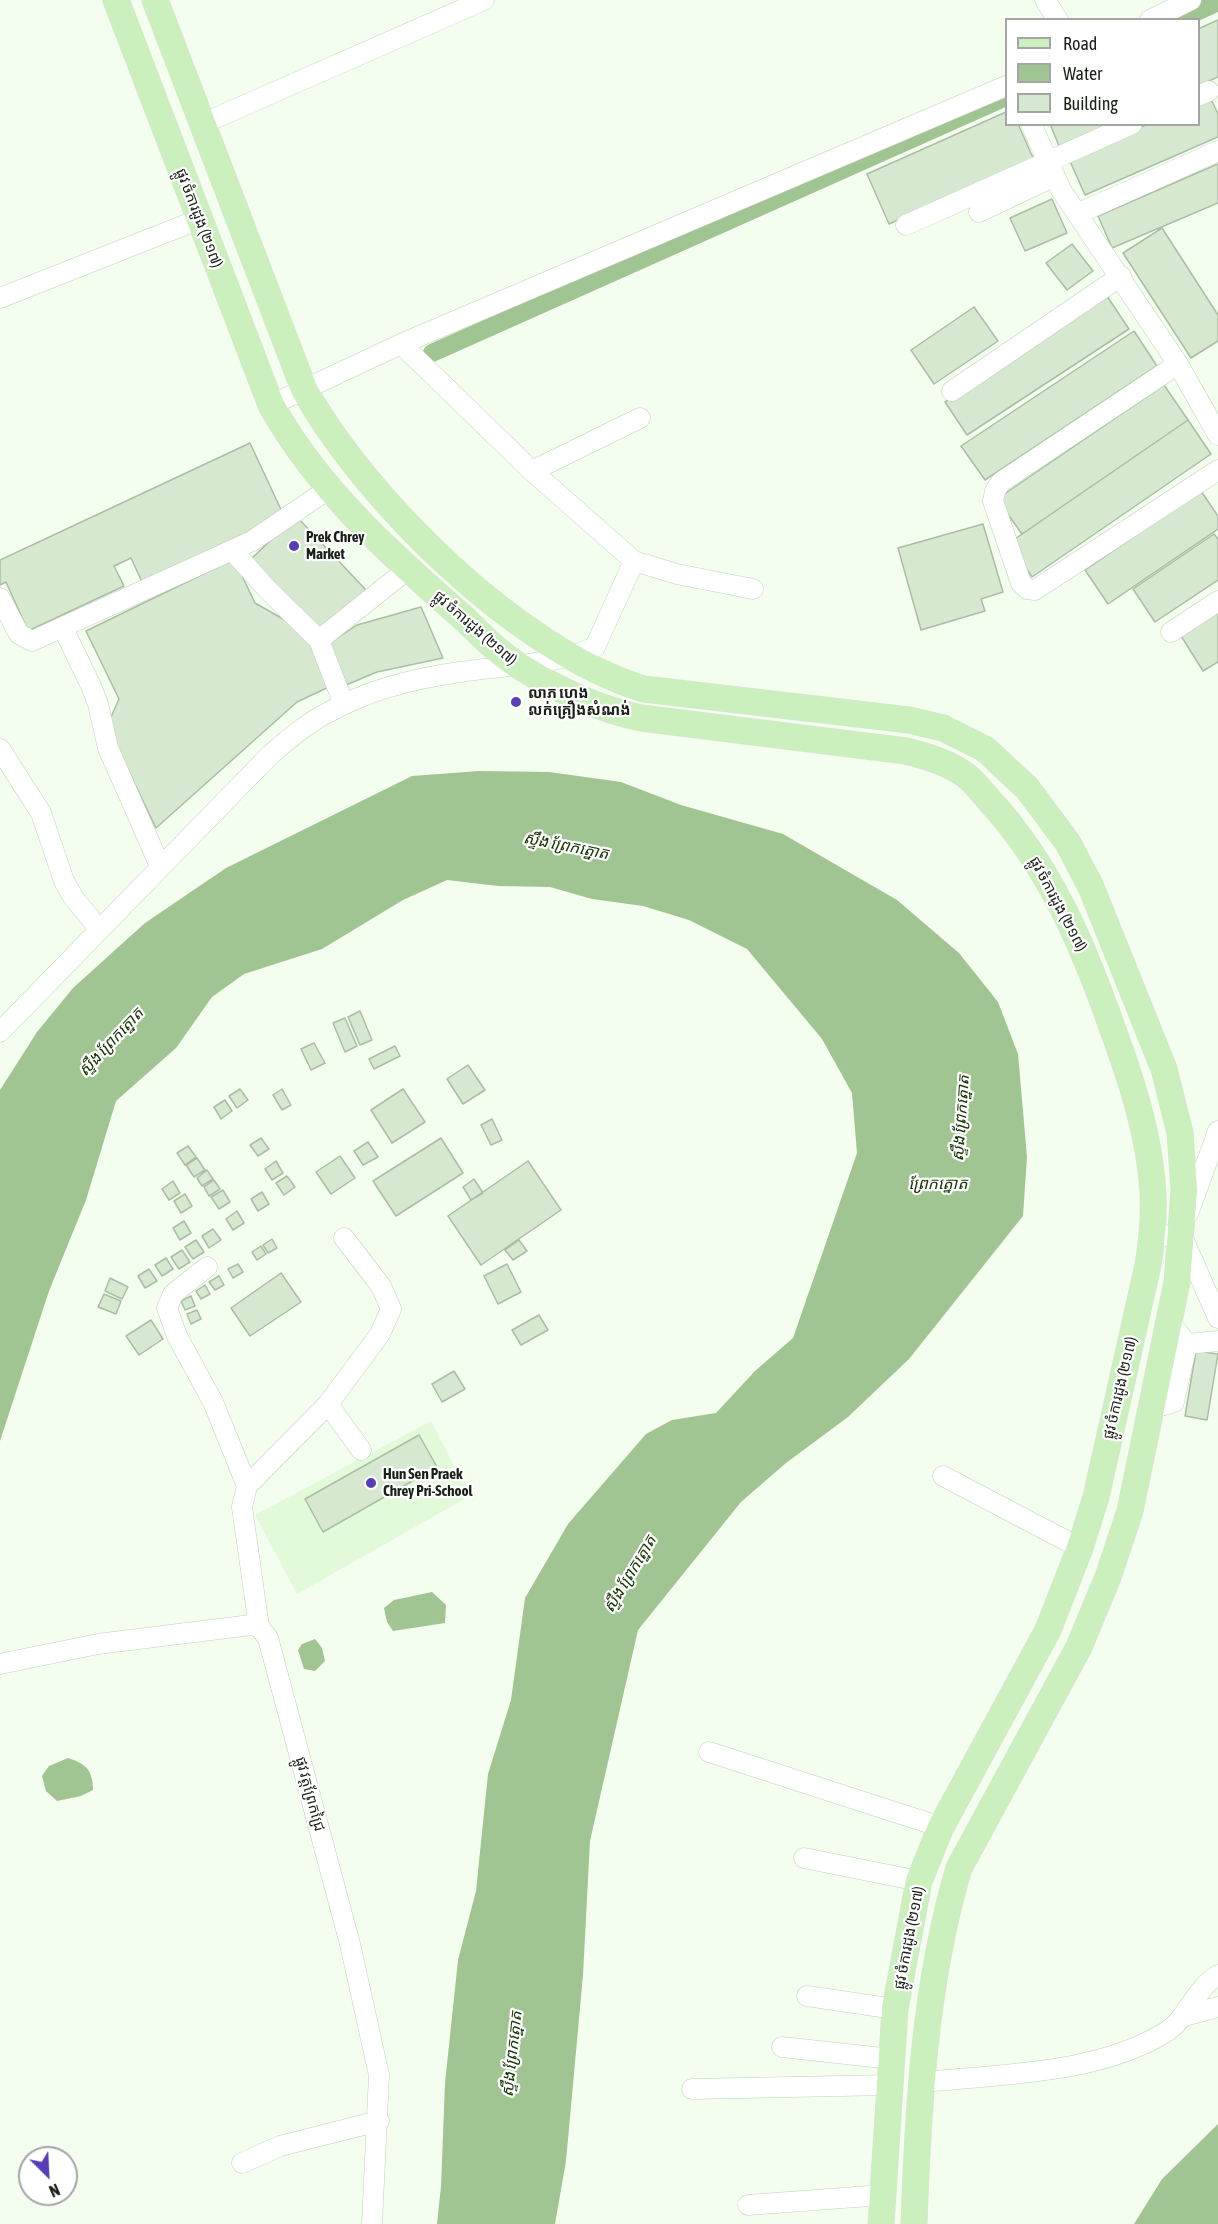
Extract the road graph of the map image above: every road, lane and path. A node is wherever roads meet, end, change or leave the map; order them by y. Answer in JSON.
{"nodes":[{"id":1,"x":116,"y":0,"type":"edge"},
{"id":2,"x":155,"y":0,"type":"edge"},
{"id":3,"x":1045,"y":0,"type":"edge"},
{"id":4,"x":1191,"y":0,"type":"edge"},
{"id":5,"x":477,"y":1,"type":"edge"},
{"id":6,"x":1057,"y":18,"type":"edge"},
{"id":7,"x":1154,"y":18,"type":"edge"},
{"id":8,"x":1005,"y":86,"type":"edge"},
{"id":9,"x":202,"y":124,"type":"junction"},
{"id":10,"x":1032,"y":126,"type":"edge"},
{"id":11,"x":1128,"y":126,"type":"edge"},
{"id":12,"x":1218,"y":151,"type":"edge"},
{"id":13,"x":1051,"y":168,"type":"junction"},
{"id":14,"x":979,"y":212,"type":"dead end"},
{"id":15,"x":1077,"y":214,"type":"junction"},
{"id":16,"x":200,"y":219,"type":"junction"},
{"id":17,"x":906,"y":225,"type":"dead end"},
{"id":18,"x":1121,"y":276,"type":"junction"},
{"id":19,"x":0,"y":298,"type":"edge"},
{"id":20,"x":401,"y":344,"type":"junction"},
{"id":21,"x":1178,"y":364,"type":"junction"},
{"id":22,"x":304,"y":389,"type":"junction"},
{"id":23,"x":952,"y":391,"type":"dead end"},
{"id":24,"x":271,"y":405,"type":"junction"},
{"id":25,"x":640,"y":418,"type":"dead end"},
{"id":26,"x":1218,"y":435,"type":"edge"},
{"id":27,"x":1218,"y":470,"type":"edge"},
{"id":28,"x":532,"y":471,"type":"junction"},
{"id":29,"x":330,"y":488,"type":"junction"},
{"id":30,"x":233,"y":551,"type":"junction"},
{"id":31,"x":634,"y":561,"type":"junction"},
{"id":32,"x":408,"y":569,"type":"junction"},
{"id":33,"x":753,"y":589,"type":"dead end"},
{"id":34,"x":0,"y":598,"type":"edge"},
{"id":35,"x":1218,"y":601,"type":"edge"},
{"id":36,"x":63,"y":628,"type":"junction"},
{"id":37,"x":1171,"y":632,"type":"dead end"},
{"id":38,"x":319,"y":640,"type":"junction"},
{"id":39,"x":571,"y":657,"type":"junction"},
{"id":40,"x":518,"y":666,"type":"junction"},
{"id":41,"x":344,"y":705,"type":"junction"},
{"id":42,"x":0,"y":749,"type":"edge"},
{"id":43,"x":160,"y":866,"type":"junction"},
{"id":44,"x":99,"y":929,"type":"junction"},
{"id":45,"x":1119,"y":955,"type":"junction"},
{"id":46,"x":1090,"y":966,"type":"junction"},
{"id":47,"x":0,"y":1032,"type":"edge"},
{"id":48,"x":1218,"y":1131,"type":"edge"},
{"id":49,"x":1182,"y":1233,"type":"junction"},
{"id":50,"x":1152,"y":1237,"type":"junction"},
{"id":51,"x":344,"y":1238,"type":"dead end"},
{"id":52,"x":207,"y":1267,"type":"dead end"},
{"id":53,"x":1218,"y":1318,"type":"edge"},
{"id":54,"x":1169,"y":1321,"type":"junction"},
{"id":55,"x":1218,"y":1341,"type":"edge"},
{"id":56,"x":1187,"y":1344,"type":"junction"},
{"id":57,"x":328,"y":1404,"type":"junction"},
{"id":58,"x":1151,"y":1409,"type":"junction"},
{"id":59,"x":361,"y":1450,"type":"dead end"},
{"id":60,"x":943,"y":1476,"type":"dead end"},
{"id":61,"x":247,"y":1486,"type":"junction"},
{"id":62,"x":1080,"y":1548,"type":"junction"},
{"id":63,"x":259,"y":1627,"type":"junction"},
{"id":64,"x":0,"y":1664,"type":"edge"},
{"id":65,"x":709,"y":1752,"type":"dead end"},
{"id":66,"x":941,"y":1827,"type":"junction"},
{"id":67,"x":804,"y":1858,"type":"dead end"},
{"id":68,"x":919,"y":1881,"type":"junction"},
{"id":69,"x":1218,"y":1975,"type":"edge"},
{"id":70,"x":807,"y":1996,"type":"dead end"},
{"id":71,"x":1218,"y":2007,"type":"edge"},
{"id":72,"x":895,"y":2009,"type":"junction"},
{"id":73,"x":1184,"y":2016,"type":"junction"},
{"id":74,"x":782,"y":2047,"type":"dead end"},
{"id":75,"x":892,"y":2059,"type":"junction"},
{"id":76,"x":924,"y":2082,"type":"junction"},
{"id":77,"x":889,"y":2085,"type":"junction"},
{"id":78,"x":692,"y":2088,"type":"dead end"},
{"id":79,"x":379,"y":2121,"type":"junction"},
{"id":80,"x":242,"y":2163,"type":"dead end"},
{"id":81,"x":883,"y":2195,"type":"junction"},
{"id":82,"x":748,"y":2205,"type":"dead end"},
{"id":83,"x":372,"y":2224,"type":"edge"},
{"id":84,"x":881,"y":2224,"type":"edge"},
{"id":85,"x":914,"y":2224,"type":"edge"}],
"edges":[{"from":1,"to":16,"type":"main road","name":"ផ្លូវ ចំការដូង (២១៧)"},
{"from":2,"to":9,"type":"main road","name":"ផ្លូវ ចំការដូង (២១៧)"},
{"from":3,"to":6,"type":"street"},
{"from":4,"to":7,"type":"street"},
{"from":5,"to":9,"type":"street"},
{"from":8,"to":20,"type":"street"},
{"from":9,"to":22,"type":"main road","name":"ផ្លូវ ចំការដូង (២១៧)"},
{"from":10,"to":13,"type":"street"},
{"from":11,"to":13,"type":"street"},
{"from":12,"to":15,"type":"street"},
{"from":13,"to":14,"type":"street"},
{"from":13,"to":15,"type":"street"},
{"from":13,"to":17,"type":"street"},
{"from":15,"to":18,"type":"street"},
{"from":16,"to":19,"type":"street"},
{"from":16,"to":24,"type":"main road","name":"ផ្លូវ ចំការដូង (២១៧)"},
{"from":18,"to":21,"type":"street"},
{"from":18,"to":23,"type":"street"},
{"from":20,"to":22,"type":"street"},
{"from":20,"to":28,"type":"street"},
{"from":21,"to":26,"type":"street"},
{"from":21,"to":27,"type":"street"},
{"from":22,"to":24,"type":"street"},
{"from":22,"to":39,"type":"main road","name":"ផ្លូវ ចំការដូង (២១៧)"},
{"from":24,"to":29,"type":"main road","name":"ផ្លូវ ចំការដូង (២១៧)"},
{"from":25,"to":28,"type":"street"},
{"from":28,"to":31,"type":"street"},
{"from":29,"to":30,"type":"street"},
{"from":29,"to":32,"type":"main road","name":"ផ្លូវ ចំការដូង (២១៧)"},
{"from":30,"to":36,"type":"street"},
{"from":30,"to":38,"type":"street"},
{"from":31,"to":33,"type":"street"},
{"from":31,"to":39,"type":"street"},
{"from":32,"to":38,"type":"street"},
{"from":32,"to":40,"type":"main road","name":"ផ្លូវ ចំការដូង (២១៧)"},
{"from":34,"to":36,"type":"street"},
{"from":35,"to":37,"type":"street"},
{"from":36,"to":43,"type":"street"},
{"from":38,"to":41,"type":"street"},
{"from":39,"to":40,"type":"street"},
{"from":39,"to":45,"type":"main road","name":"ផ្លូវ ចំការដូង (២១៧)"},
{"from":40,"to":41,"type":"street"},
{"from":40,"to":46,"type":"main road","name":"ផ្លូវ ចំការដូង (២១៧)"},
{"from":41,"to":43,"type":"street"},
{"from":42,"to":44,"type":"street"},
{"from":43,"to":44,"type":"street"},
{"from":44,"to":47,"type":"street"},
{"from":45,"to":46,"type":"main road"},
{"from":45,"to":49,"type":"main road","name":"ផ្លូវ ចំការដូង (២១៧)"},
{"from":46,"to":50,"type":"main road","name":"ផ្លូវ ចំការដូង (២១៧)"},
{"from":48,"to":49,"type":"street"},
{"from":49,"to":50,"type":"street"},
{"from":49,"to":53,"type":"street"},
{"from":49,"to":54,"type":"main road","name":"ផ្លូវ ចំការដូង (២១៧)"},
{"from":50,"to":62,"type":"main road","name":"ផ្លូវ ចំការដូង (២១៧)"},
{"from":51,"to":57,"type":"street"},
{"from":52,"to":61,"type":"street"},
{"from":54,"to":56,"type":"street"},
{"from":54,"to":58,"type":"main road","name":"ផ្លូវ ចំការដូង (២១៧)"},
{"from":55,"to":56,"type":"street"},
{"from":56,"to":58,"type":"street"},
{"from":57,"to":59,"type":"street"},
{"from":57,"to":61,"type":"street"},
{"from":58,"to":76,"type":"main road","name":"ផ្លូវ ចំការដូង (២១៧)"},
{"from":60,"to":62,"type":"street"},
{"from":61,"to":63,"type":"street","name":"ផ្លូវ វត្តព្រែកជ្រៃ"},
{"from":62,"to":66,"type":"main road","name":"ផ្លូវ ចំការដូង (២១៧)"},
{"from":63,"to":64,"type":"street"},
{"from":63,"to":79,"type":"street","name":"ផ្លូវ វត្តព្រែកជ្រៃ"},
{"from":65,"to":66,"type":"street"},
{"from":66,"to":68,"type":"main road","name":"ផ្លូវ ចំការដូង (២១៧)"},
{"from":67,"to":68,"type":"street"},
{"from":68,"to":72,"type":"main road","name":"ផ្លូវ ចំការដូង (២១៧)"},
{"from":69,"to":73,"type":"street"},
{"from":70,"to":72,"type":"street"},
{"from":71,"to":73,"type":"street"},
{"from":72,"to":75,"type":"main road","name":"ផ្លូវ ចំការដូង (២១៧)"},
{"from":73,"to":76,"type":"street"},
{"from":74,"to":75,"type":"street"},
{"from":75,"to":77,"type":"main road","name":"ផ្លូវ ចំការដូង (២១៧)"},
{"from":76,"to":85,"type":"main road","name":"ផ្លូវ ចំការដូង (២១៧)"},
{"from":77,"to":78,"type":"street"},
{"from":77,"to":81,"type":"main road","name":"ផ្លូវ ចំការដូង (២១៧)"},
{"from":79,"to":80,"type":"street"},
{"from":79,"to":83,"type":"street","name":"ផ្លូវ វត្តព្រែកជ្រៃ"},
{"from":81,"to":82,"type":"street"},
{"from":81,"to":84,"type":"main road","name":"ផ្លូវ ចំការដូង (២១៧)"}]}
